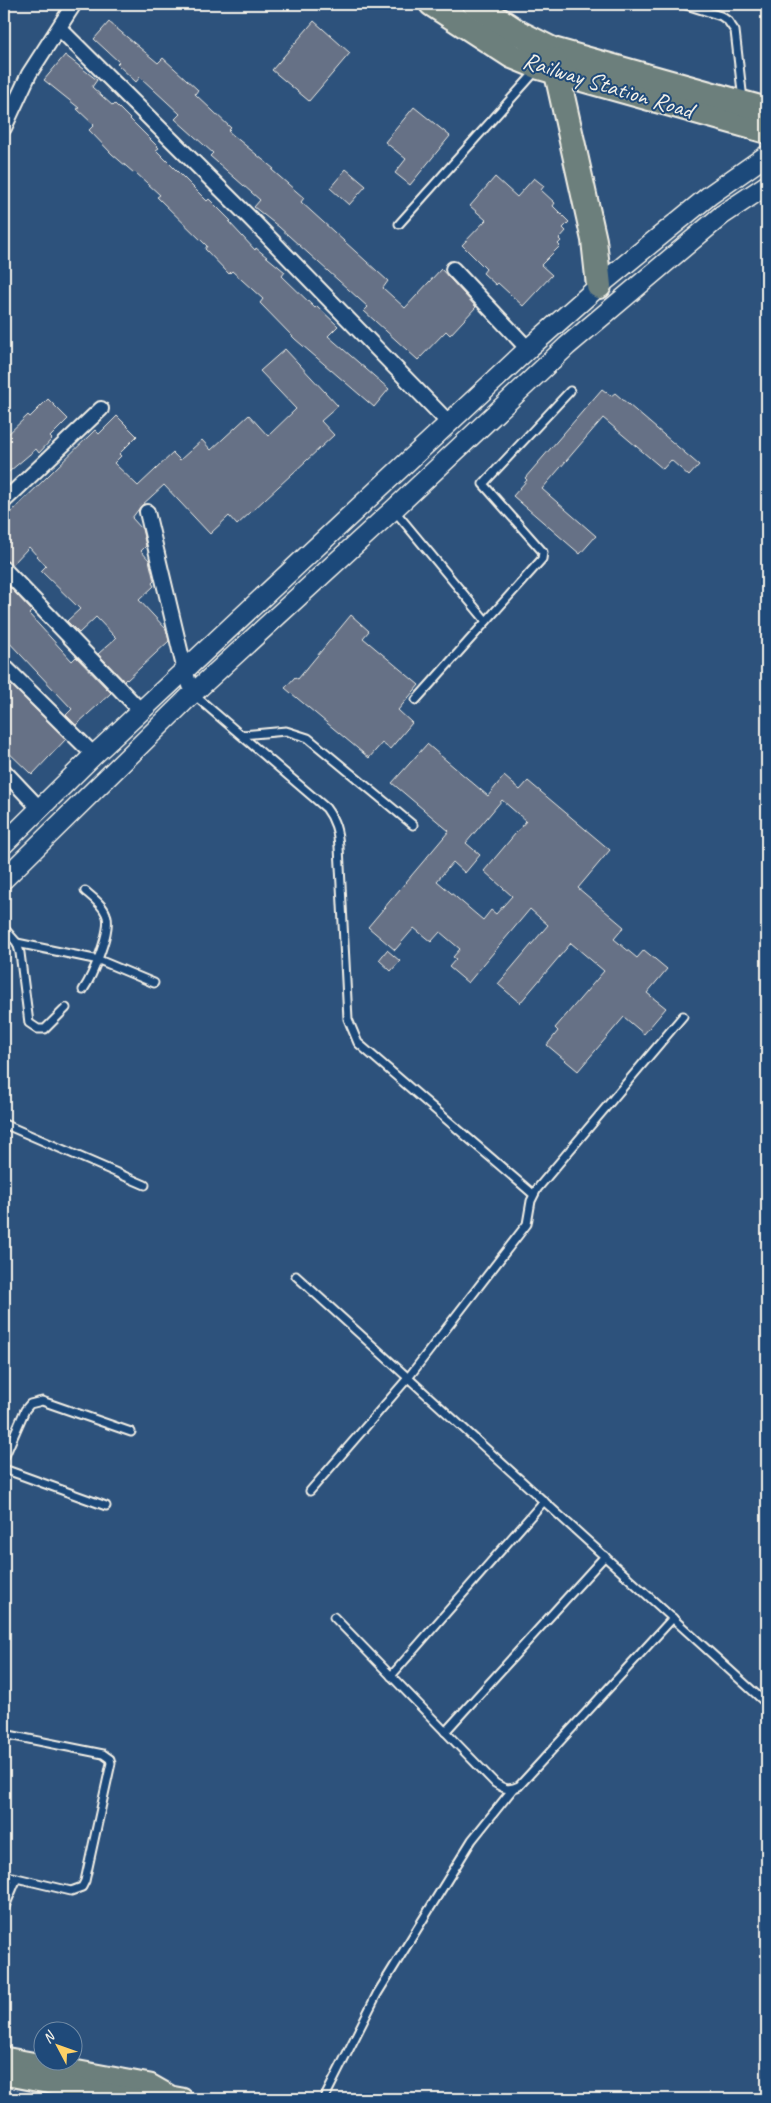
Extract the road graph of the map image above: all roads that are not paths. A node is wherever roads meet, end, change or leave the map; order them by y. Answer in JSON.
{"nodes":[{"id":1,"x":74,"y":4,"type":"edge"},
{"id":2,"x":432,"y":4,"type":"edge"},
{"id":3,"x":475,"y":4,"type":"edge"},
{"id":4,"x":683,"y":4,"type":"edge"},
{"id":5,"x":60,"y":29,"type":"junction"},
{"id":6,"x":550,"y":63,"type":"junction"},
{"id":7,"x":767,"y":110,"type":"edge"},
{"id":8,"x":743,"y":114,"type":"junction"},
{"id":9,"x":4,"y":128,"type":"edge"},
{"id":10,"x":767,"y":131,"type":"edge"},
{"id":11,"x":767,"y":155,"type":"edge"},
{"id":12,"x":767,"y":185,"type":"edge"},
{"id":13,"x":399,"y":224,"type":"dead end"},
{"id":14,"x":452,"y":268,"type":"dead end"},
{"id":15,"x":599,"y":286,"type":"junction"},
{"id":16,"x":528,"y":349,"type":"junction"},
{"id":17,"x":570,"y":391,"type":"dead end"},
{"id":18,"x":100,"y":409,"type":"dead end"},
{"id":19,"x":449,"y":423,"type":"junction"},
{"id":20,"x":4,"y":501,"type":"edge"},
{"id":21,"x":394,"y":510,"type":"junction"},
{"id":22,"x":147,"y":512,"type":"dead end"},
{"id":23,"x":4,"y":570,"type":"edge"},
{"id":24,"x":486,"y":620,"type":"junction"},
{"id":25,"x":4,"y":666,"type":"edge"},
{"id":26,"x":185,"y":671,"type":"junction"},
{"id":27,"x":193,"y":694,"type":"junction"},
{"id":28,"x":416,"y":700,"type":"dead end"},
{"id":29,"x":141,"y":711,"type":"junction"},
{"id":30,"x":242,"y":735,"type":"junction"},
{"id":31,"x":94,"y":754,"type":"junction"},
{"id":32,"x":4,"y":771,"type":"edge"},
{"id":33,"x":39,"y":808,"type":"junction"},
{"id":34,"x":413,"y":825,"type":"dead end"},
{"id":35,"x":4,"y":844,"type":"edge"},
{"id":36,"x":4,"y":879,"type":"edge"},
{"id":37,"x":85,"y":891,"type":"dead end"},
{"id":38,"x":4,"y":928,"type":"edge"},
{"id":39,"x":17,"y":943,"type":"junction"},
{"id":40,"x":100,"y":960,"type":"junction"},
{"id":41,"x":154,"y":983,"type":"dead end"},
{"id":42,"x":83,"y":990,"type":"dead end"},
{"id":43,"x":66,"y":1008,"type":"dead end"},
{"id":44,"x":683,"y":1016,"type":"dead end"},
{"id":45,"x":4,"y":1124,"type":"edge"},
{"id":46,"x":146,"y":1185,"type":"dead end"},
{"id":47,"x":533,"y":1194,"type":"junction"},
{"id":48,"x":296,"y":1276,"type":"dead end"},
{"id":49,"x":408,"y":1378,"type":"junction"},
{"id":50,"x":131,"y":1432,"type":"dead end"},
{"id":51,"x":4,"y":1458,"type":"edge"},
{"id":52,"x":4,"y":1469,"type":"edge"},
{"id":53,"x":310,"y":1491,"type":"dead end"},
{"id":54,"x":544,"y":1501,"type":"junction"},
{"id":55,"x":106,"y":1506,"type":"dead end"},
{"id":56,"x":605,"y":1556,"type":"junction"},
{"id":57,"x":334,"y":1617,"type":"dead end"},
{"id":58,"x":673,"y":1618,"type":"junction"},
{"id":59,"x":391,"y":1676,"type":"junction"},
{"id":60,"x":767,"y":1704,"type":"edge"},
{"id":61,"x":445,"y":1732,"type":"junction"},
{"id":62,"x":4,"y":1734,"type":"edge"},
{"id":63,"x":512,"y":1790,"type":"junction"},
{"id":64,"x":4,"y":1875,"type":"edge"},
{"id":65,"x":17,"y":1878,"type":"junction"},
{"id":66,"x":4,"y":1909,"type":"edge"},
{"id":67,"x":4,"y":2058,"type":"edge"},
{"id":68,"x":4,"y":2074,"type":"edge"},
{"id":69,"x":134,"y":2099,"type":"edge"},
{"id":70,"x":172,"y":2099,"type":"edge"},
{"id":71,"x":324,"y":2099,"type":"edge"}],
"edges":[{"from":1,"to":5,"type":"street"},
{"from":2,"to":6,"type":"highway","name":"Railway Station Road"},
{"from":3,"to":6,"type":"highway","name":"Railway Station Road"},
{"from":4,"to":8,"type":"lane"},
{"from":5,"to":9,"type":"street"},
{"from":5,"to":19,"type":"street"},
{"from":6,"to":8,"type":"highway","name":"Railway Station Road"},
{"from":6,"to":13,"type":"lane"},
{"from":6,"to":15,"type":"highway"},
{"from":7,"to":8,"type":"highway","name":"Railway Station Road"},
{"from":8,"to":10,"type":"highway","name":"Railway Station Road"},
{"from":11,"to":15,"type":"main road"},
{"from":12,"to":21,"type":"main road"},
{"from":14,"to":16,"type":"street"},
{"from":15,"to":16,"type":"main road"},
{"from":16,"to":19,"type":"main road"},
{"from":17,"to":24,"type":"lane"},
{"from":18,"to":20,"type":"street"},
{"from":19,"to":26,"type":"main road"},
{"from":21,"to":24,"type":"lane"},
{"from":21,"to":27,"type":"main road"},
{"from":22,"to":26,"type":"street"},
{"from":23,"to":29,"type":"street"},
{"from":24,"to":28,"type":"lane"},
{"from":25,"to":31,"type":"street"},
{"from":26,"to":27,"type":"street"},
{"from":26,"to":29,"type":"main road"},
{"from":27,"to":30,"type":"lane"},
{"from":27,"to":36,"type":"main road"},
{"from":29,"to":31,"type":"main road"},
{"from":30,"to":34,"type":"lane"},
{"from":30,"to":47,"type":"lane"},
{"from":31,"to":33,"type":"main road"},
{"from":32,"to":33,"type":"street"},
{"from":33,"to":35,"type":"main road"},
{"from":37,"to":40,"type":"lane"},
{"from":38,"to":39,"type":"lane"},
{"from":39,"to":40,"type":"lane"},
{"from":39,"to":43,"type":"lane"},
{"from":40,"to":41,"type":"lane"},
{"from":40,"to":42,"type":"lane"},
{"from":44,"to":47,"type":"lane"},
{"from":45,"to":46,"type":"lane"},
{"from":47,"to":49,"type":"lane"},
{"from":48,"to":49,"type":"lane"},
{"from":49,"to":53,"type":"lane"},
{"from":49,"to":54,"type":"lane"},
{"from":50,"to":51,"type":"lane"},
{"from":52,"to":55,"type":"lane"},
{"from":54,"to":56,"type":"lane"},
{"from":54,"to":59,"type":"lane"},
{"from":56,"to":58,"type":"lane"},
{"from":56,"to":61,"type":"lane"},
{"from":57,"to":59,"type":"lane"},
{"from":58,"to":60,"type":"lane"},
{"from":58,"to":63,"type":"lane"},
{"from":59,"to":61,"type":"lane"},
{"from":61,"to":63,"type":"lane"},
{"from":62,"to":65,"type":"lane"},
{"from":63,"to":71,"type":"lane"},
{"from":64,"to":65,"type":"lane"},
{"from":65,"to":66,"type":"lane"},
{"from":67,"to":70,"type":"main road"},
{"from":68,"to":69,"type":"main road"}]}
